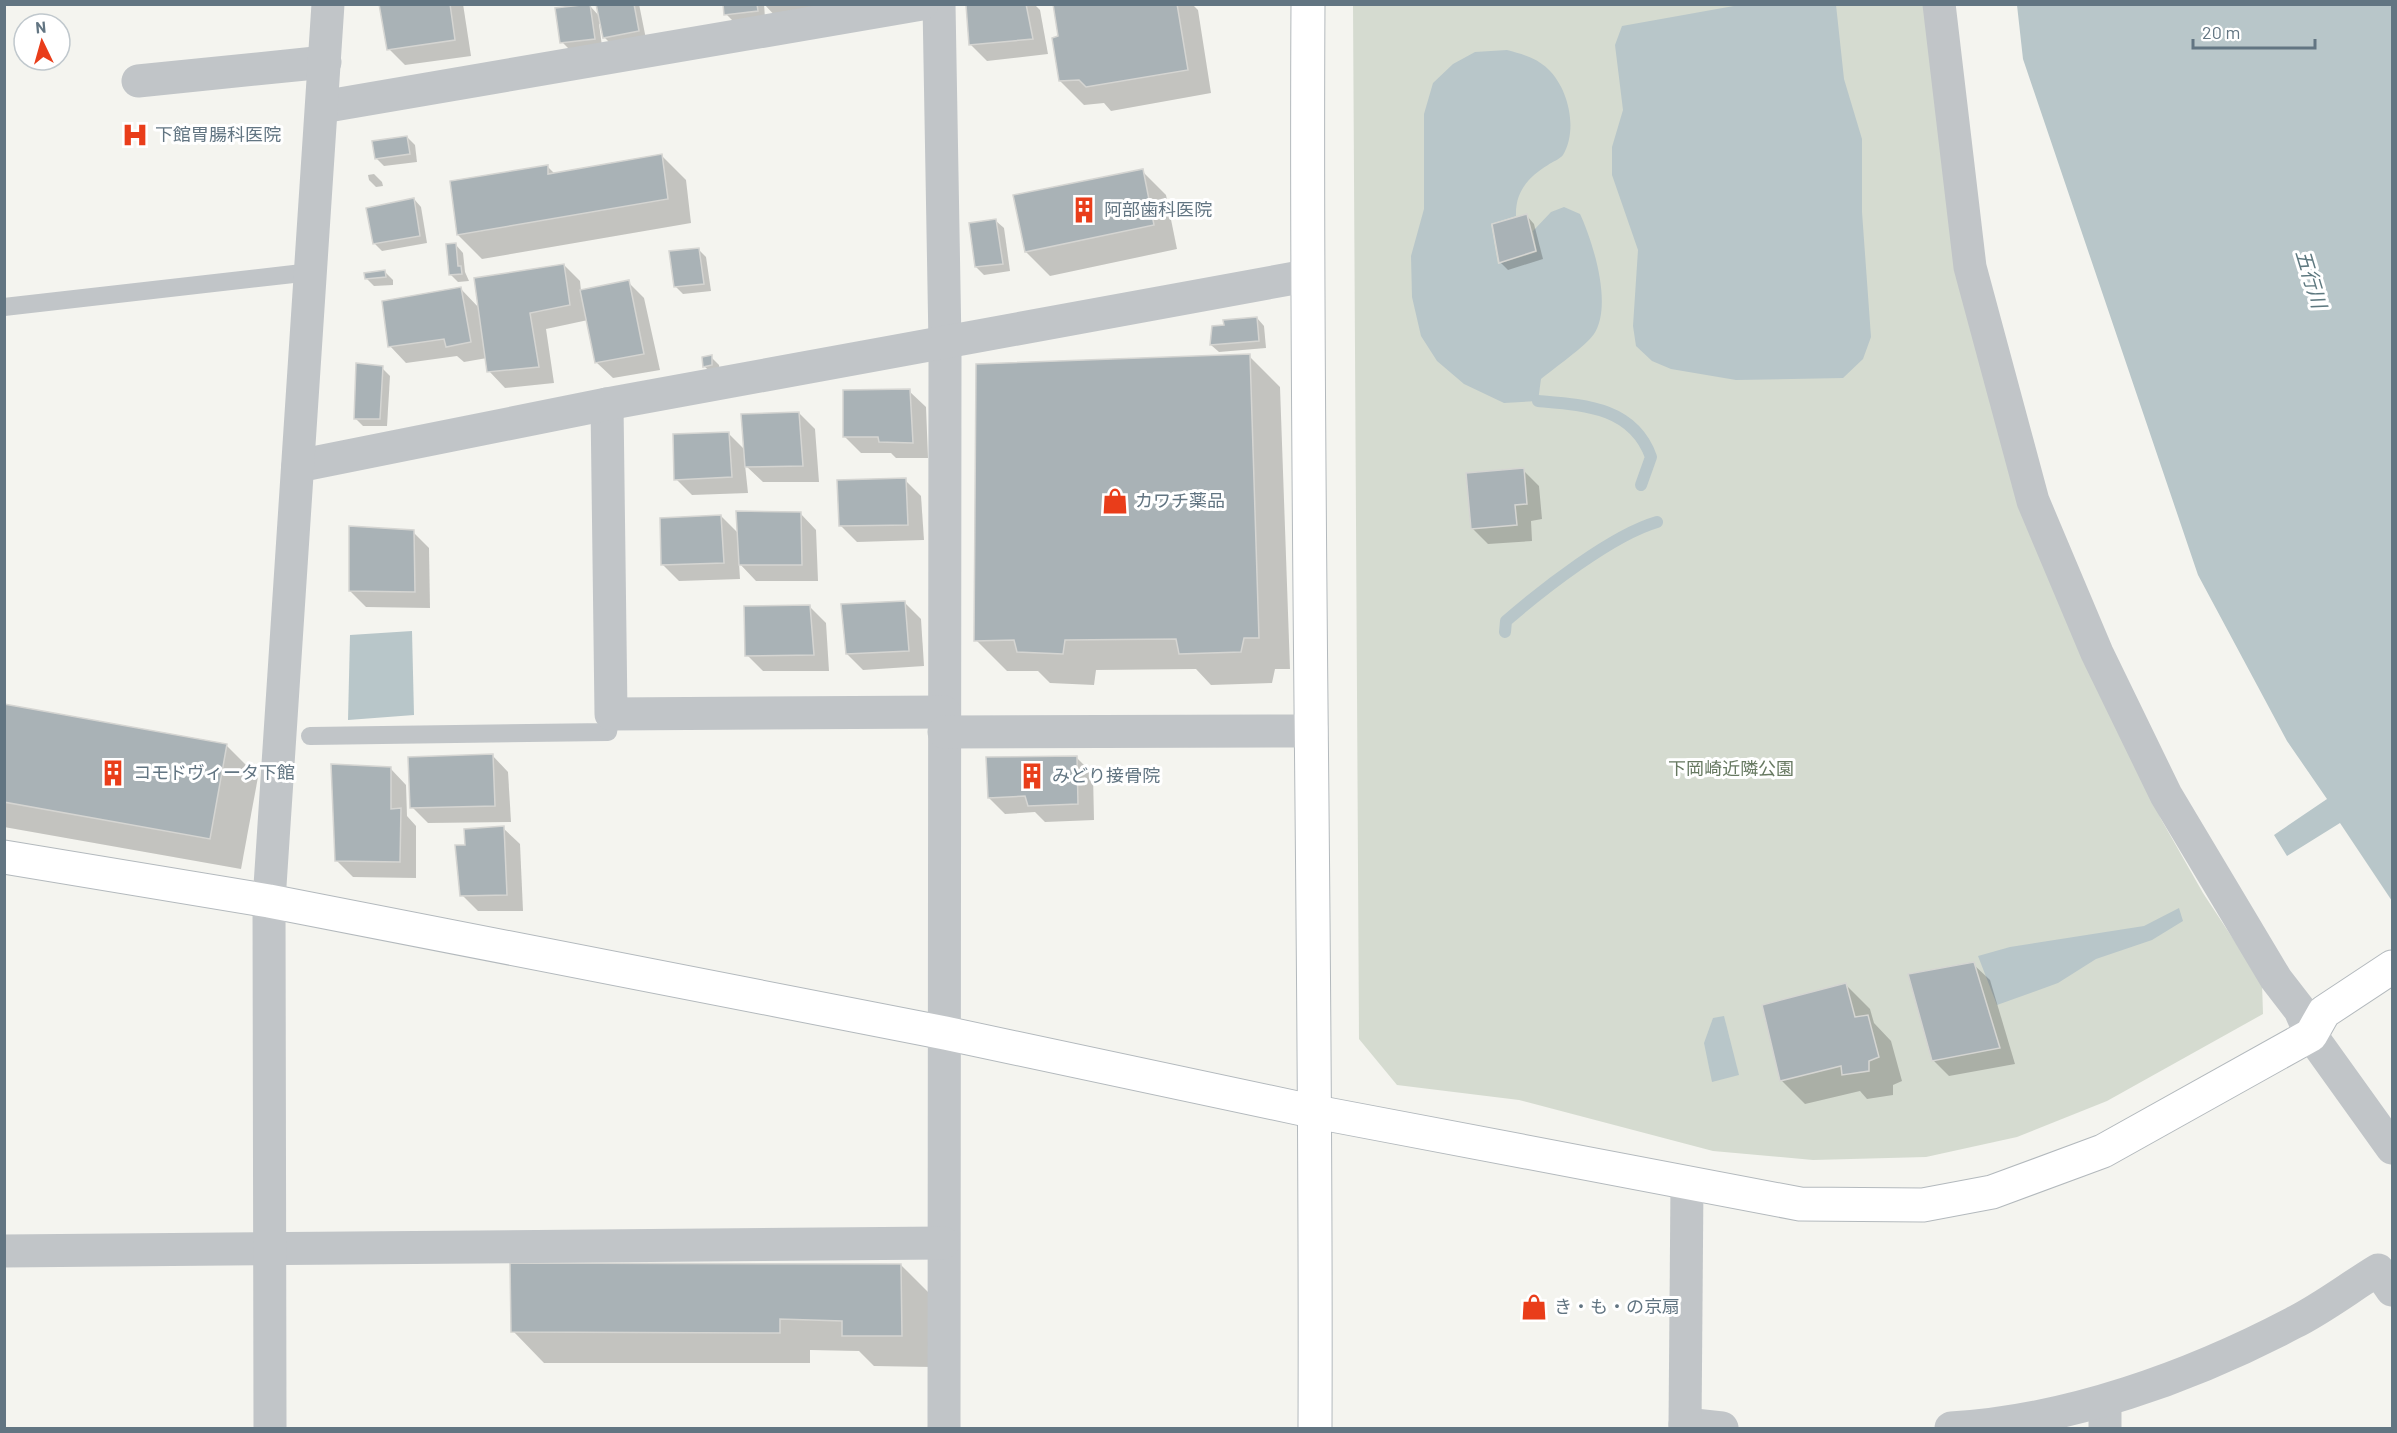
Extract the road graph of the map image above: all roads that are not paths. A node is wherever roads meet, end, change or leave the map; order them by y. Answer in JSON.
{"nodes":[{"id":1,"x":328,"y":4,"type":"edge"},
{"id":2,"x":922,"y":4,"type":"edge"},
{"id":3,"x":939,"y":4,"type":"edge"},
{"id":4,"x":1308,"y":4,"type":"edge"},
{"id":5,"x":1939,"y":4,"type":"edge"},
{"id":6,"x":325,"y":62,"type":"junction"},
{"id":7,"x":138,"y":81,"type":"dead end"},
{"id":8,"x":322,"y":107,"type":"junction"},
{"id":9,"x":311,"y":272,"type":"junction"},
{"id":10,"x":1306,"y":276,"type":"junction"},
{"id":11,"x":4,"y":307,"type":"edge"},
{"id":12,"x":945,"y":344,"type":"junction"},
{"id":13,"x":607,"y":404,"type":"junction"},
{"id":14,"x":298,"y":465,"type":"junction"},
{"id":15,"x":611,"y":714,"type":"junction"},
{"id":16,"x":944,"y":722,"type":"junction"},
{"id":17,"x":1312,"y":731,"type":"junction"},
{"id":18,"x":310,"y":736,"type":"dead end"},
{"id":19,"x":4,"y":857,"type":"edge"},
{"id":20,"x":269,"y":901,"type":"junction"},
{"id":21,"x":2392,"y":967,"type":"edge"},
{"id":22,"x":2318,"y":1023,"type":"junction"},
{"id":23,"x":945,"y":1033,"type":"junction"},
{"id":24,"x":1316,"y":1112,"type":"junction"},
{"id":25,"x":2392,"y":1148,"type":"edge"},
{"id":26,"x":1687,"y":1183,"type":"junction"},
{"id":27,"x":943,"y":1243,"type":"junction"},
{"id":28,"x":4,"y":1251,"type":"edge"},
{"id":29,"x":269,"y":1251,"type":"junction"},
{"id":30,"x":2392,"y":1290,"type":"edge"},
{"id":31,"x":2105,"y":1415,"type":"edge"},
{"id":32,"x":1685,"y":1426,"type":"edge"},
{"id":33,"x":270,"y":1428,"type":"edge"},
{"id":34,"x":944,"y":1428,"type":"edge"},
{"id":35,"x":1315,"y":1428,"type":"edge"},
{"id":36,"x":1722,"y":1428,"type":"edge"},
{"id":37,"x":1951,"y":1428,"type":"edge"}],
"edges":[{"from":1,"to":6,"type":"street"},
{"from":2,"to":8,"type":"street"},
{"from":3,"to":12,"type":"street"},
{"from":4,"to":10,"type":"street"},
{"from":5,"to":22,"type":"street"},
{"from":6,"to":7,"type":"street"},
{"from":6,"to":8,"type":"street"},
{"from":8,"to":9,"type":"street"},
{"from":9,"to":11,"type":"lane"},
{"from":9,"to":14,"type":"street"},
{"from":10,"to":12,"type":"street"},
{"from":10,"to":17,"type":"street"},
{"from":12,"to":13,"type":"street"},
{"from":12,"to":16,"type":"street"},
{"from":13,"to":14,"type":"street"},
{"from":13,"to":15,"type":"street"},
{"from":14,"to":20,"type":"street"},
{"from":15,"to":16,"type":"street"},
{"from":15,"to":18,"type":"lane"},
{"from":16,"to":17,"type":"street"},
{"from":16,"to":23,"type":"street"},
{"from":17,"to":24,"type":"street"},
{"from":19,"to":20,"type":"street"},
{"from":20,"to":23,"type":"street"},
{"from":20,"to":29,"type":"street"},
{"from":21,"to":22,"type":"street"},
{"from":22,"to":25,"type":"street"},
{"from":22,"to":26,"type":"street"},
{"from":23,"to":24,"type":"street"},
{"from":23,"to":27,"type":"street"},
{"from":24,"to":26,"type":"street"},
{"from":24,"to":35,"type":"street"},
{"from":26,"to":32,"type":"street"},
{"from":27,"to":29,"type":"street"},
{"from":27,"to":34,"type":"street"},
{"from":28,"to":29,"type":"street"},
{"from":29,"to":33,"type":"street"},
{"from":30,"to":31,"type":"street"},
{"from":31,"to":37,"type":"street"},
{"from":32,"to":36,"type":"street"}]}
